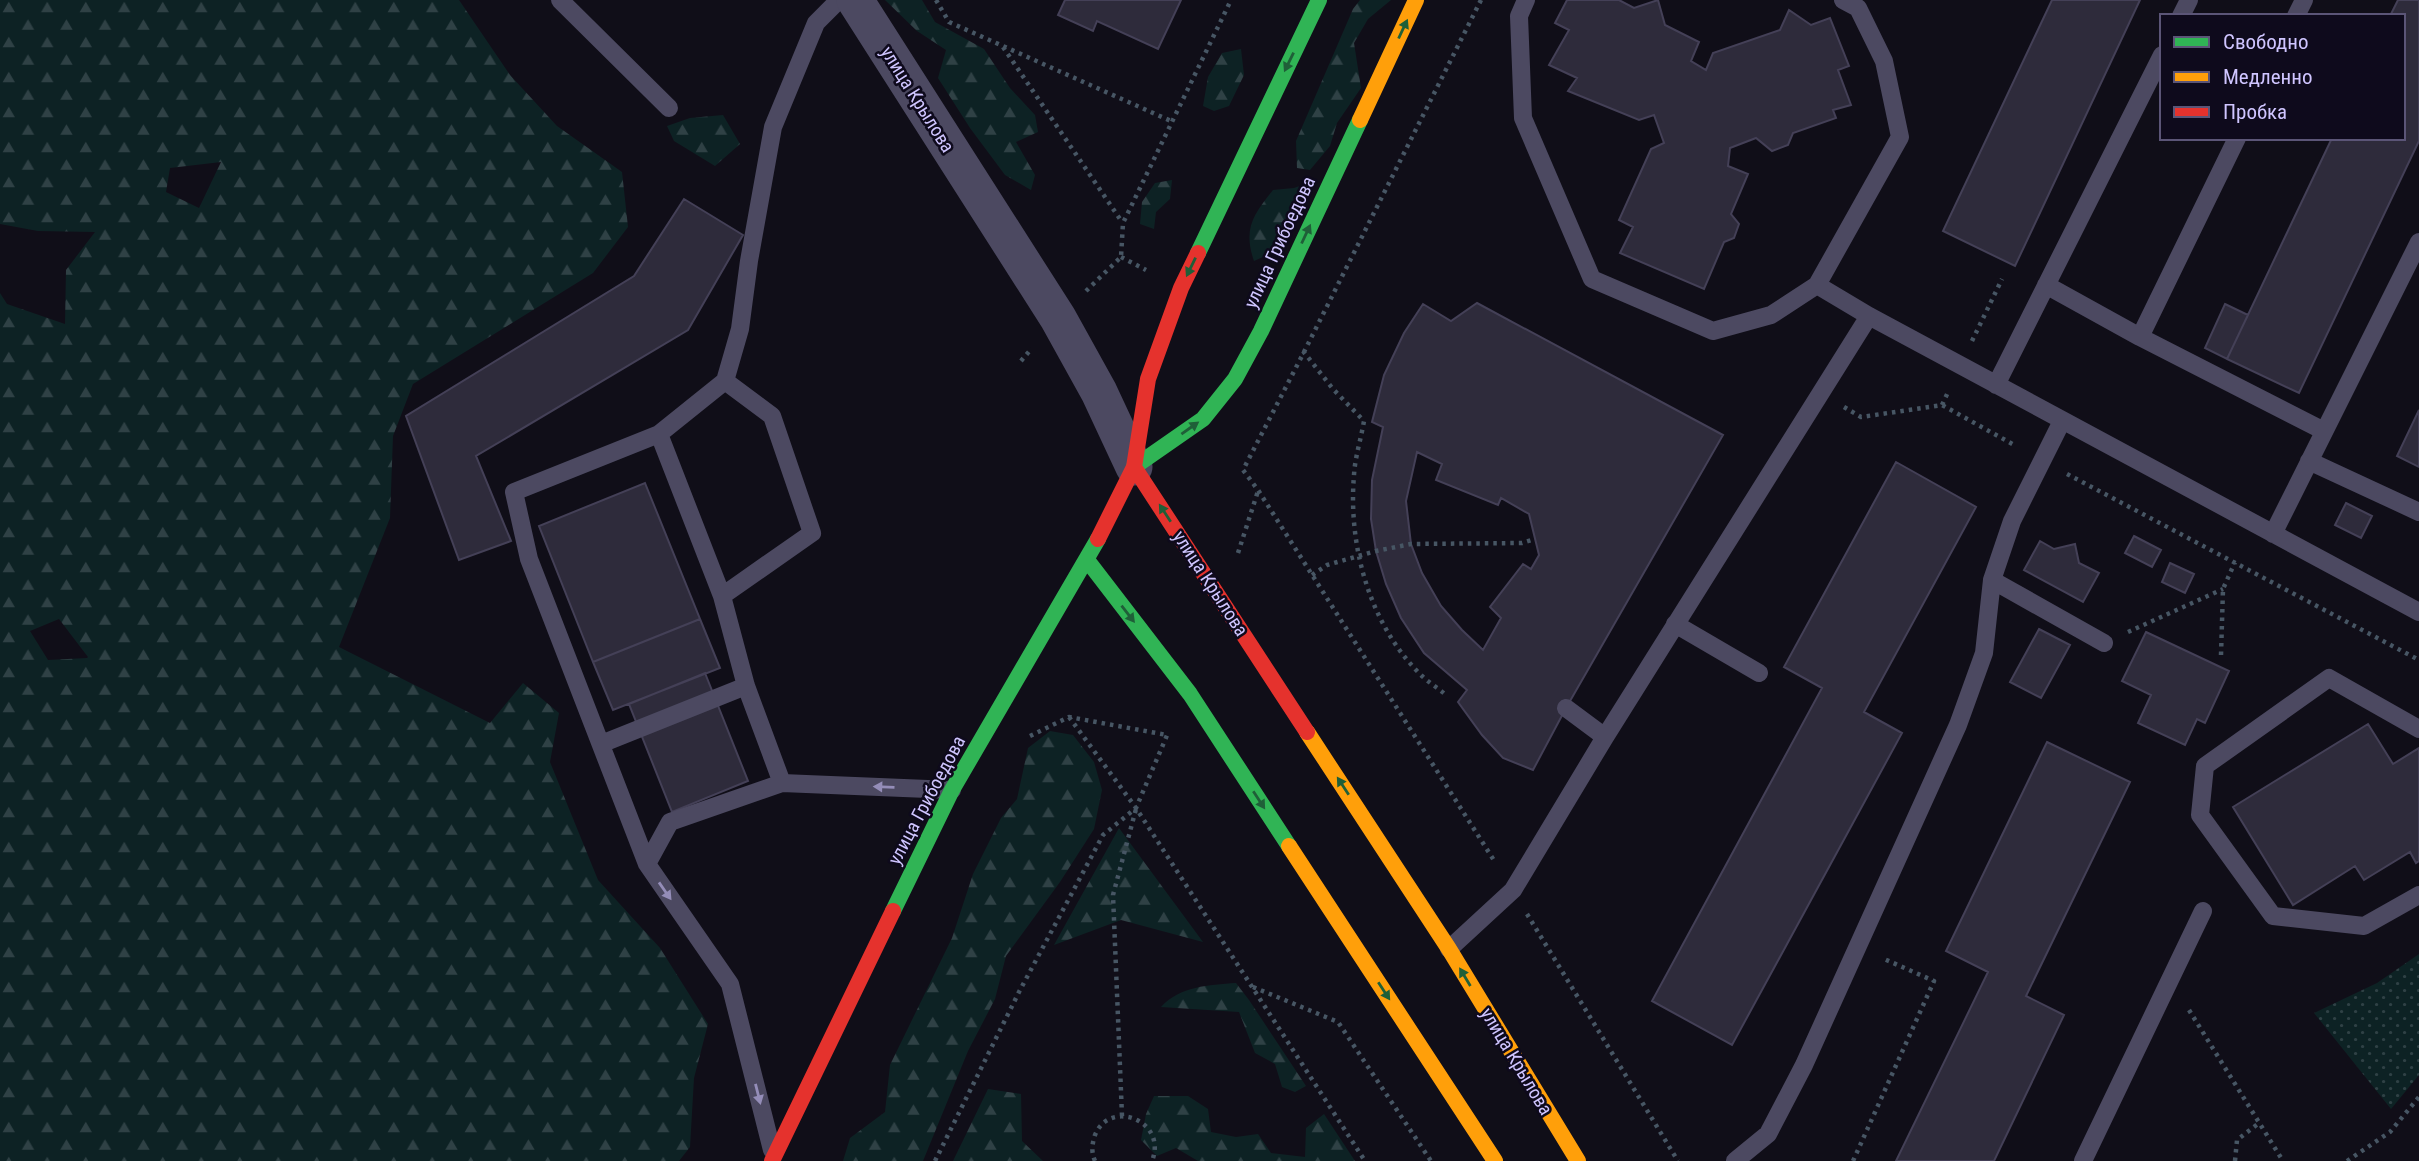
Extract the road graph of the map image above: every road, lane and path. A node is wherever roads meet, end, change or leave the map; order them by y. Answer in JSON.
{"nodes":[{"id":1,"x":560,"y":0,"type":"edge"},
{"id":2,"x":839,"y":0,"type":"edge"},
{"id":3,"x":855,"y":0,"type":"edge"},
{"id":4,"x":936,"y":0,"type":"edge"},
{"id":5,"x":1231,"y":0,"type":"edge"},
{"id":6,"x":1319,"y":0,"type":"edge"},
{"id":7,"x":1416,"y":0,"type":"edge"},
{"id":8,"x":1481,"y":0,"type":"edge"},
{"id":9,"x":1526,"y":0,"type":"edge"},
{"id":10,"x":1843,"y":0,"type":"edge"},
{"id":11,"x":1002,"y":45,"type":"junction"},
{"id":12,"x":2160,"y":59,"type":"edge"},
{"id":13,"x":668,"y":108,"type":"dead end"},
{"id":14,"x":1171,"y":121,"type":"junction"},
{"id":15,"x":2236,"y":140,"type":"edge"},
{"id":16,"x":1123,"y":223,"type":"junction"},
{"id":17,"x":2419,"y":242,"type":"edge"},
{"id":18,"x":1817,"y":285,"type":"junction"},
{"id":19,"x":2046,"y":285,"type":"junction"},
{"id":20,"x":1869,"y":316,"type":"junction"},
{"id":21,"x":1058,"y":318,"type":"junction"},
{"id":22,"x":2140,"y":337,"type":"junction"},
{"id":23,"x":1304,"y":352,"type":"junction"},
{"id":24,"x":1021,"y":361,"type":"dead end"},
{"id":25,"x":725,"y":381,"type":"junction"},
{"id":26,"x":1996,"y":385,"type":"junction"},
{"id":27,"x":1821,"y":393,"type":"junction"},
{"id":28,"x":2062,"y":421,"type":"junction"},
{"id":29,"x":2324,"y":431,"type":"junction"},
{"id":30,"x":659,"y":434,"type":"junction"},
{"id":31,"x":2043,"y":461,"type":"junction"},
{"id":32,"x":2309,"y":461,"type":"junction"},
{"id":33,"x":1135,"y":467,"type":"junction"},
{"id":34,"x":1258,"y":490,"type":"junction"},
{"id":35,"x":2419,"y":512,"type":"edge"},
{"id":36,"x":2273,"y":534,"type":"junction"},
{"id":37,"x":1535,"y":539,"type":"dead end"},
{"id":38,"x":1358,"y":557,"type":"junction"},
{"id":39,"x":1087,"y":560,"type":"junction"},
{"id":40,"x":2235,"y":562,"type":"junction"},
{"id":41,"x":1312,"y":575,"type":"junction"},
{"id":42,"x":1992,"y":580,"type":"junction"},
{"id":43,"x":2223,"y":589,"type":"junction"},
{"id":44,"x":722,"y":596,"type":"junction"},
{"id":45,"x":1223,"y":601,"type":"junction"},
{"id":46,"x":2419,"y":612,"type":"edge"},
{"id":47,"x":1675,"y":624,"type":"junction"},
{"id":48,"x":2104,"y":643,"type":"joint"},
{"id":49,"x":2221,"y":654,"type":"dead end"},
{"id":50,"x":2419,"y":660,"type":"edge"},
{"id":51,"x":1759,"y":673,"type":"dead end"},
{"id":52,"x":746,"y":685,"type":"junction"},
{"id":53,"x":1190,"y":694,"type":"junction"},
{"id":54,"x":1447,"y":695,"type":"dead end"},
{"id":55,"x":1566,"y":708,"type":"dead end"},
{"id":56,"x":1069,"y":717,"type":"junction"},
{"id":57,"x":2419,"y":729,"type":"edge"},
{"id":58,"x":1167,"y":735,"type":"junction"},
{"id":59,"x":1030,"y":736,"type":"dead end"},
{"id":60,"x":1605,"y":737,"type":"junction"},
{"id":61,"x":601,"y":744,"type":"junction"},
{"id":62,"x":782,"y":783,"type":"junction"},
{"id":63,"x":952,"y":790,"type":"junction"},
{"id":64,"x":1136,"y":808,"type":"junction"},
{"id":65,"x":647,"y":864,"type":"junction"},
{"id":66,"x":1513,"y":890,"type":"junction"},
{"id":67,"x":2419,"y":895,"type":"edge"},
{"id":68,"x":2203,"y":911,"type":"dead end"},
{"id":69,"x":1857,"y":948,"type":"junction"},
{"id":70,"x":1448,"y":949,"type":"junction"},
{"id":71,"x":2170,"y":980,"type":"junction"},
{"id":72,"x":1252,"y":986,"type":"junction"},
{"id":73,"x":2419,"y":1097,"type":"edge"},
{"id":74,"x":1122,"y":1116,"type":"junction"},
{"id":75,"x":2259,"y":1123,"type":"junction"},
{"id":76,"x":773,"y":1159,"type":"edge"},
{"id":77,"x":935,"y":1161,"type":"edge"},
{"id":78,"x":1095,"y":1161,"type":"edge"},
{"id":79,"x":1152,"y":1161,"type":"edge"},
{"id":80,"x":1365,"y":1161,"type":"edge"},
{"id":81,"x":1431,"y":1161,"type":"edge"},
{"id":82,"x":1495,"y":1161,"type":"edge"},
{"id":83,"x":1578,"y":1161,"type":"edge"},
{"id":84,"x":1678,"y":1161,"type":"edge"},
{"id":85,"x":1735,"y":1161,"type":"edge"},
{"id":86,"x":1853,"y":1161,"type":"edge"},
{"id":87,"x":2083,"y":1161,"type":"edge"},
{"id":88,"x":2235,"y":1161,"type":"edge"},
{"id":89,"x":2283,"y":1161,"type":"edge"},
{"id":90,"x":2347,"y":1161,"type":"edge"}],
"edges":[{"from":1,"to":13,"type":"lane"},
{"from":2,"to":25,"type":"lane"},
{"from":3,"to":21,"type":"street","name":"улица Крылова"},
{"from":4,"to":11,"type":"path"},
{"from":5,"to":14,"type":"path"},
{"from":6,"to":33,"type":"main road","name":"улица Грибоедова","one_way":true},
{"from":33,"to":7,"type":"main road","name":"улица Грибоедова","one_way":true},
{"from":8,"to":23,"type":"path"},
{"from":9,"to":18,"type":"lane"},
{"from":10,"to":18,"type":"lane"},
{"from":11,"to":14,"type":"path"},
{"from":11,"to":16,"type":"path"},
{"from":12,"to":19,"type":"lane"},
{"from":14,"to":16,"type":"path"},
{"from":15,"to":22,"type":"lane"},
{"from":16,"to":21,"type":"path"},
{"from":17,"to":29,"type":"lane"},
{"from":18,"to":20,"type":"lane"},
{"from":19,"to":22,"type":"lane"},
{"from":19,"to":26,"type":"lane"},
{"from":20,"to":26,"type":"lane"},
{"from":20,"to":27,"type":"lane"},
{"from":21,"to":24,"type":"path"},
{"from":21,"to":33,"type":"street","name":"улица Крылова"},
{"from":22,"to":29,"type":"lane"},
{"from":23,"to":34,"type":"path"},
{"from":23,"to":38,"type":"path"},
{"from":25,"to":30,"type":"lane"},
{"from":25,"to":44,"type":"lane"},
{"from":26,"to":28,"type":"lane"},
{"from":27,"to":31,"type":"path"},
{"from":27,"to":47,"type":"lane"},
{"from":28,"to":31,"type":"lane"},
{"from":28,"to":36,"type":"lane"},
{"from":29,"to":32,"type":"lane"},
{"from":30,"to":44,"type":"lane"},
{"from":30,"to":61,"type":"lane"},
{"from":31,"to":40,"type":"path"},
{"from":31,"to":42,"type":"lane"},
{"from":32,"to":35,"type":"lane"},
{"from":32,"to":36,"type":"lane"},
{"from":33,"to":39,"type":"main road","name":"улица Грибоедова"},
{"from":45,"to":33,"type":"main road","name":"улица Крылова","one_way":true},
{"from":34,"to":41,"type":"path"},
{"from":34,"to":45,"type":"path"},
{"from":36,"to":46,"type":"lane"},
{"from":37,"to":38,"type":"path"},
{"from":38,"to":41,"type":"path"},
{"from":38,"to":54,"type":"path"},
{"from":39,"to":53,"type":"main road","one_way":true},
{"from":39,"to":63,"type":"main road","name":"улица Грибоедова"},
{"from":40,"to":43,"type":"path"},
{"from":40,"to":50,"type":"path"},
{"from":41,"to":66,"type":"path"},
{"from":42,"to":48,"type":"lane"},
{"from":42,"to":69,"type":"lane"},
{"from":43,"to":48,"type":"path"},
{"from":43,"to":49,"type":"path"},
{"from":44,"to":52,"type":"lane"},
{"from":70,"to":45,"type":"main road","name":"улица Крылова","one_way":true},
{"from":47,"to":51,"type":"lane"},
{"from":47,"to":60,"type":"lane"},
{"from":52,"to":61,"type":"lane"},
{"from":52,"to":62,"type":"lane"},
{"from":53,"to":58,"type":"path"},
{"from":53,"to":82,"type":"main road","one_way":true},
{"from":55,"to":60,"type":"lane"},
{"from":56,"to":58,"type":"path"},
{"from":56,"to":59,"type":"path"},
{"from":56,"to":64,"type":"path"},
{"from":57,"to":67,"type":"lane"},
{"from":58,"to":64,"type":"path"},
{"from":60,"to":66,"type":"lane"},
{"from":61,"to":65,"type":"lane"},
{"from":63,"to":62,"type":"lane","one_way":true},
{"from":62,"to":65,"type":"lane"},
{"from":63,"to":76,"type":"main road","name":"улица Грибоедова"},
{"from":64,"to":72,"type":"path"},
{"from":64,"to":74,"type":"path"},
{"from":64,"to":77,"type":"path"},
{"from":65,"to":76,"type":"lane","one_way":true},
{"from":66,"to":70,"type":"lane"},
{"from":66,"to":84,"type":"path"},
{"from":68,"to":71,"type":"lane"},
{"from":69,"to":85,"type":"lane"},
{"from":69,"to":86,"type":"path"},
{"from":83,"to":70,"type":"main road","name":"улица Крылова","one_way":true},
{"from":71,"to":75,"type":"path"},
{"from":71,"to":87,"type":"lane"},
{"from":72,"to":80,"type":"path"},
{"from":72,"to":81,"type":"path"},
{"from":73,"to":90,"type":"path"},
{"from":74,"to":78,"type":"path"},
{"from":74,"to":79,"type":"path"},
{"from":75,"to":88,"type":"path"},
{"from":75,"to":89,"type":"path"}]}
